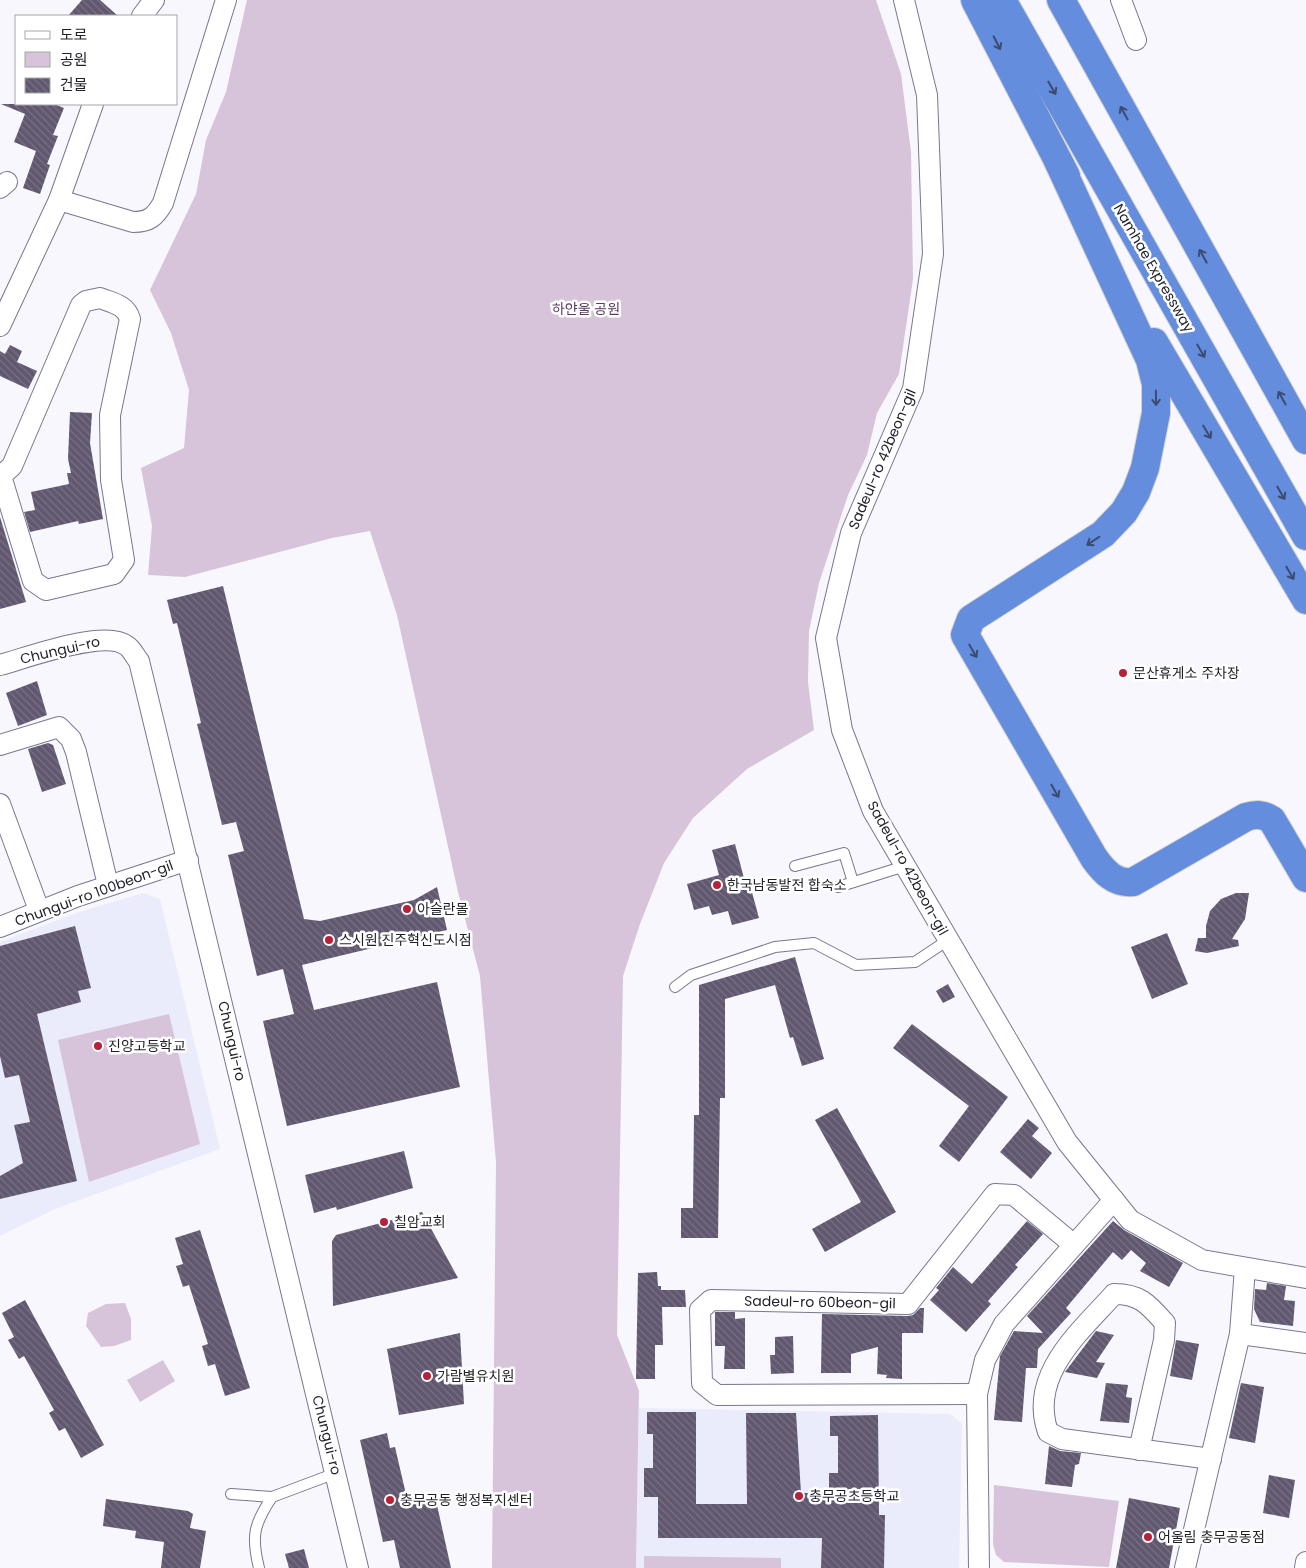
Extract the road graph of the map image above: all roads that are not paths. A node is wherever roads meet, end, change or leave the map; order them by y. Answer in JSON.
{"nodes":[{"id":1,"x":154,"y":0,"type":"edge"},
{"id":2,"x":226,"y":0,"type":"edge"},
{"id":3,"x":904,"y":0,"type":"edge"},
{"id":4,"x":975,"y":0,"type":"edge"},
{"id":5,"x":1002,"y":0,"type":"edge"},
{"id":6,"x":1061,"y":0,"type":"edge"},
{"id":7,"x":1121,"y":0,"type":"edge"},
{"id":8,"x":143,"y":15,"type":"edge"},
{"id":9,"x":1136,"y":40,"type":"dead end"},
{"id":10,"x":90,"y":105,"type":"edge"},
{"id":11,"x":1058,"y":160,"type":"junction"},
{"id":12,"x":59,"y":200,"type":"junction"},
{"id":13,"x":0,"y":326,"type":"edge"},
{"id":14,"x":1306,"y":440,"type":"edge"},
{"id":15,"x":1,"y":476,"type":"edge"},
{"id":16,"x":1306,"y":536,"type":"edge"},
{"id":17,"x":1306,"y":600,"type":"edge"},
{"id":18,"x":0,"y":665,"type":"edge"},
{"id":19,"x":0,"y":745,"type":"edge"},
{"id":20,"x":0,"y":804,"type":"edge"},
{"id":21,"x":188,"y":860,"type":"junction"},
{"id":22,"x":795,"y":866,"type":"dead end"},
{"id":23,"x":905,"y":866,"type":"junction"},
{"id":24,"x":1306,"y":878,"type":"edge"},
{"id":25,"x":853,"y":882,"type":"junction"},
{"id":26,"x":108,"y":885,"type":"junction"},
{"id":27,"x":838,"y":887,"type":"dead end"},
{"id":28,"x":39,"y":910,"type":"junction"},
{"id":29,"x":0,"y":927,"type":"edge"},
{"id":30,"x":948,"y":940,"type":"junction"},
{"id":31,"x":675,"y":987,"type":"dead end"},
{"id":32,"x":1114,"y":1200,"type":"junction"},
{"id":33,"x":1074,"y":1245,"type":"junction"},
{"id":34,"x":1245,"y":1268,"type":"junction"},
{"id":35,"x":1306,"y":1278,"type":"edge"},
{"id":36,"x":1240,"y":1334,"type":"junction"},
{"id":37,"x":1306,"y":1343,"type":"edge"},
{"id":38,"x":977,"y":1394,"type":"junction"},
{"id":39,"x":1139,"y":1450,"type":"junction"},
{"id":40,"x":1211,"y":1460,"type":"junction"},
{"id":41,"x":336,"y":1473,"type":"junction"},
{"id":42,"x":231,"y":1494,"type":"dead end"},
{"id":43,"x":272,"y":1497,"type":"junction"},
{"id":44,"x":1306,"y":1562,"type":"edge"},
{"id":45,"x":259,"y":1568,"type":"edge"},
{"id":46,"x":358,"y":1568,"type":"edge"},
{"id":47,"x":979,"y":1568,"type":"edge"},
{"id":48,"x":1185,"y":1568,"type":"edge"},
{"id":49,"x":1305,"y":1568,"type":"edge"}],
"edges":[{"from":1,"to":8,"type":"street"},
{"from":2,"to":12,"type":"street"},
{"from":3,"to":23,"type":"street","name":"Sadeul-ro 42beon-gil"},
{"from":4,"to":11,"type":"highway","one_way":true},
{"from":5,"to":16,"type":"highway","name":"Namhae Expressway","one_way":true},
{"from":14,"to":6,"type":"highway","one_way":true},
{"from":7,"to":9,"type":"street"},
{"from":10,"to":12,"type":"street"},
{"from":11,"to":17,"type":"highway","one_way":true},
{"from":11,"to":24,"type":"highway","one_way":true},
{"from":12,"to":13,"type":"street"},
{"from":15,"to":15,"type":"street"},
{"from":18,"to":21,"type":"street","name":"Chungui-ro"},
{"from":19,"to":26,"type":"street"},
{"from":20,"to":28,"type":"street"},
{"from":21,"to":26,"type":"street","name":"Chungui-ro 100beon-gil"},
{"from":21,"to":41,"type":"street","name":"Chungui-ro"},
{"from":22,"to":25,"type":"lane"},
{"from":23,"to":25,"type":"lane"},
{"from":23,"to":30,"type":"street","name":"Sadeul-ro 42beon-gil"},
{"from":25,"to":27,"type":"lane"},
{"from":26,"to":28,"type":"street","name":"Chungui-ro 100beon-gil"},
{"from":28,"to":29,"type":"street","name":"Chungui-ro 100beon-gil"},
{"from":30,"to":31,"type":"lane"},
{"from":30,"to":32,"type":"street","name":"Sadeul-ro 42beon-gil"},
{"from":32,"to":33,"type":"street"},
{"from":32,"to":34,"type":"street","name":"Sadeul-ro 42beon-gil"},
{"from":33,"to":38,"type":"street"},
{"from":33,"to":38,"type":"street","name":"Sadeul-ro 60beon-gil"},
{"from":34,"to":35,"type":"street","name":"Sadeul-ro 42beon-gil"},
{"from":34,"to":36,"type":"street"},
{"from":36,"to":37,"type":"street"},
{"from":36,"to":40,"type":"street"},
{"from":38,"to":47,"type":"street"},
{"from":39,"to":39,"type":"street"},
{"from":39,"to":40,"type":"street"},
{"from":40,"to":48,"type":"street"},
{"from":41,"to":43,"type":"lane"},
{"from":41,"to":46,"type":"street","name":"Chungui-ro"},
{"from":42,"to":43,"type":"lane"},
{"from":43,"to":45,"type":"lane"},
{"from":44,"to":49,"type":"street"}]}
